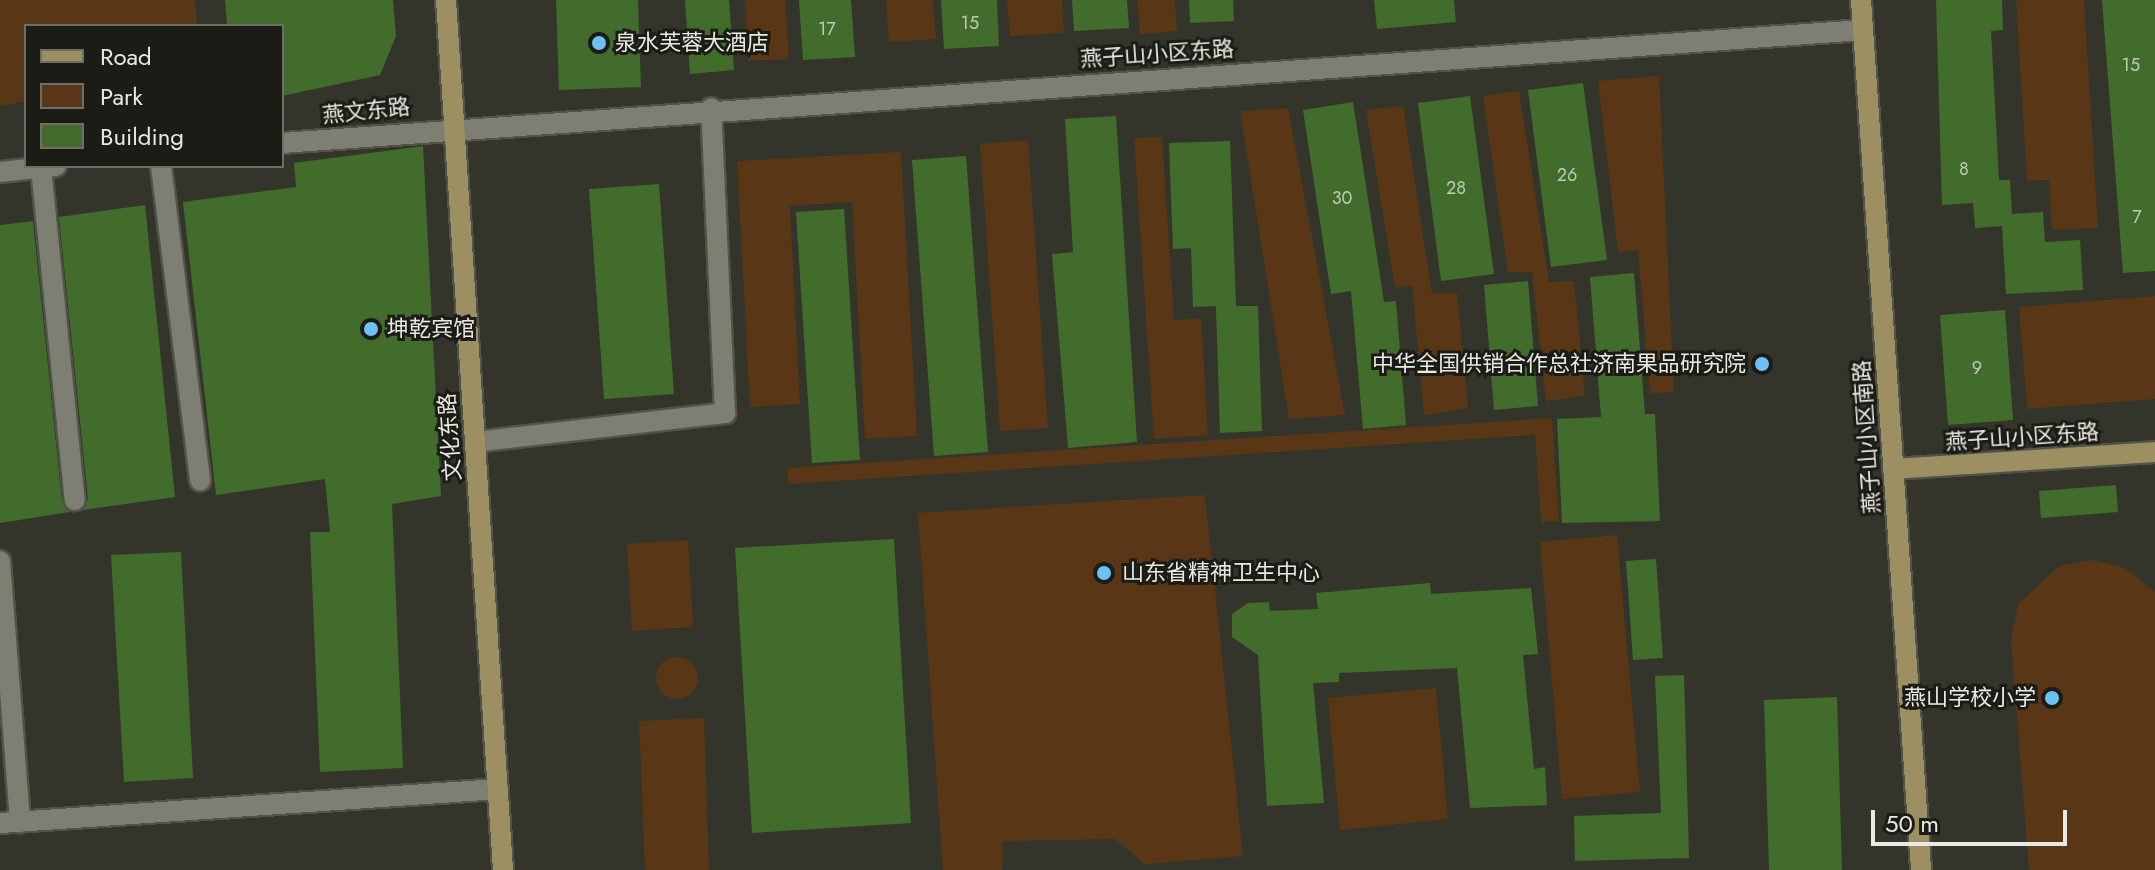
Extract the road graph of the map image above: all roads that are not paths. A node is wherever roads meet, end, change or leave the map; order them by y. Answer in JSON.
{"nodes":[{"id":1,"x":446,"y":0,"type":"edge"},
{"id":2,"x":1861,"y":0,"type":"edge"},
{"id":3,"x":1863,"y":30,"type":"junction"},
{"id":4,"x":711,"y":108,"type":"junction"},
{"id":5,"x":454,"y":126,"type":"junction"},
{"id":6,"x":284,"y":143,"type":"edge"},
{"id":7,"x":38,"y":168,"type":"edge"},
{"id":8,"x":48,"y":168,"type":"edge"},
{"id":9,"x":161,"y":168,"type":"edge"},
{"id":10,"x":0,"y":172,"type":"edge"},
{"id":11,"x":475,"y":442,"type":"junction"},
{"id":12,"x":2155,"y":452,"type":"edge"},
{"id":13,"x":1893,"y":469,"type":"junction"},
{"id":14,"x":200,"y":481,"type":"dead end"},
{"id":15,"x":75,"y":500,"type":"dead end"},
{"id":16,"x":0,"y":561,"type":"edge"},
{"id":17,"x":498,"y":789,"type":"junction"},
{"id":18,"x":10,"y":823,"type":"edge"},
{"id":19,"x":503,"y":870,"type":"edge"},
{"id":20,"x":1921,"y":870,"type":"edge"}],
"edges":[{"from":1,"to":5,"type":"street","name":"文化东路"},
{"from":2,"to":3,"type":"street","name":"燕子山小区南路"},
{"from":3,"to":4,"type":"street","name":"燕子山小区东路"},
{"from":3,"to":13,"type":"street","name":"燕子山小区南路"},
{"from":4,"to":5,"type":"street","name":"燕子山小区东路"},
{"from":4,"to":11,"type":"street"},
{"from":5,"to":6,"type":"street","name":"燕文东路"},
{"from":5,"to":11,"type":"street","name":"文化东路"},
{"from":7,"to":10,"type":"street"},
{"from":8,"to":15,"type":"street"},
{"from":9,"to":14,"type":"street"},
{"from":11,"to":17,"type":"street","name":"文化东路"},
{"from":12,"to":13,"type":"street","name":"燕子山小区东路"},
{"from":13,"to":20,"type":"street","name":"燕子山小区南路"},
{"from":16,"to":18,"type":"street"},
{"from":17,"to":18,"type":"street"},
{"from":17,"to":19,"type":"street","name":"文化东路"}]}
